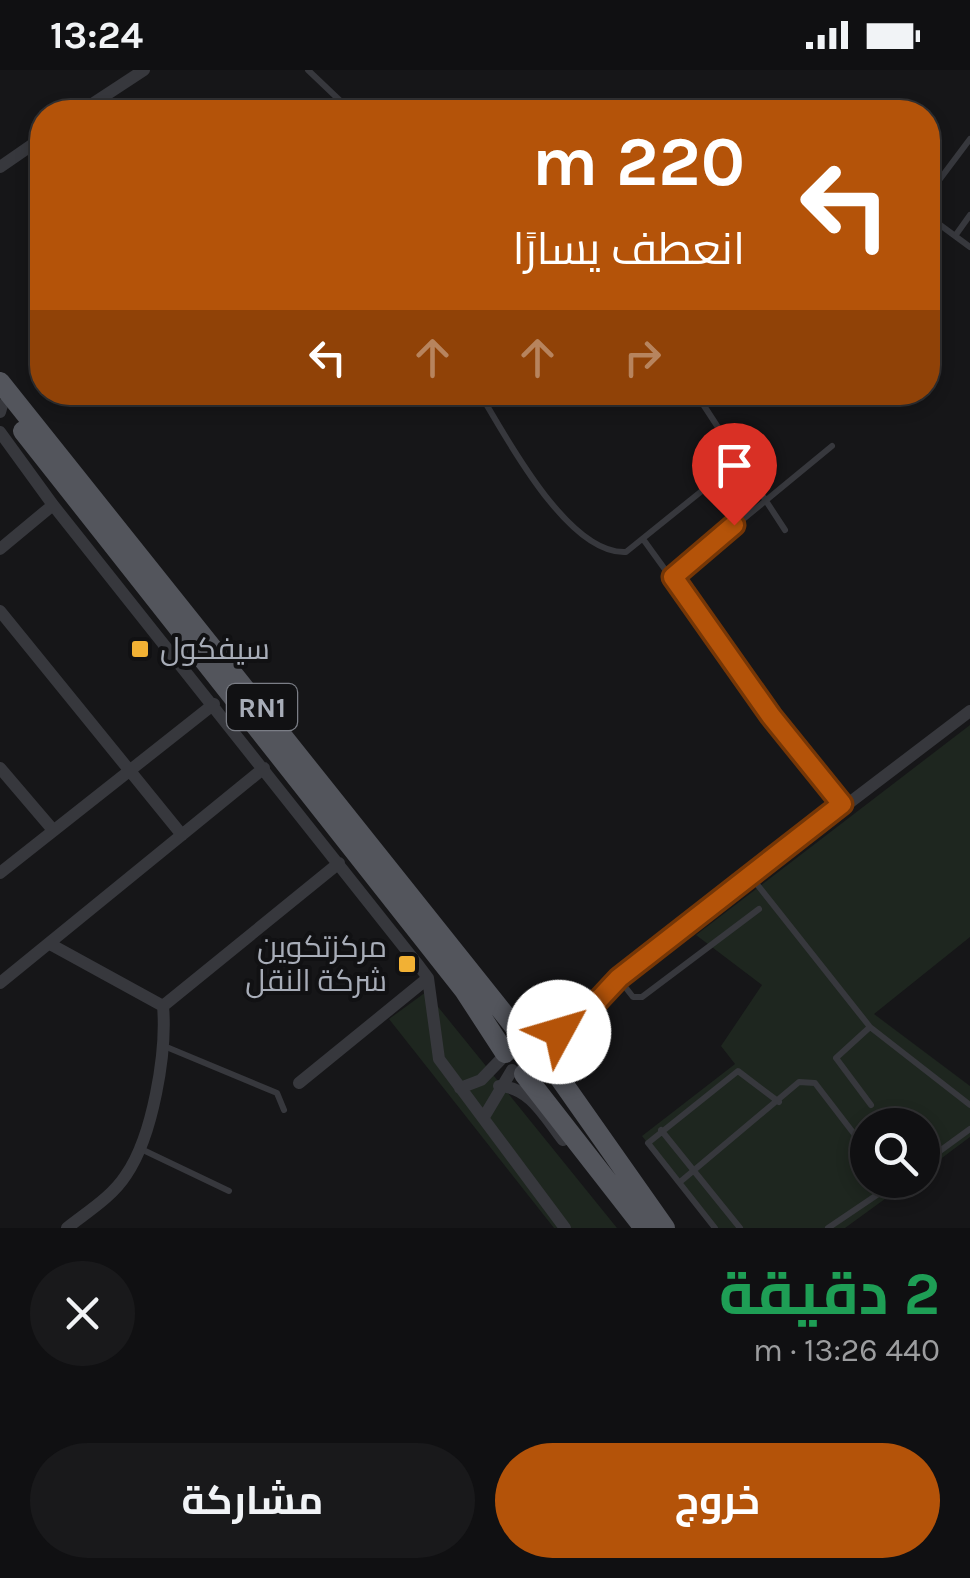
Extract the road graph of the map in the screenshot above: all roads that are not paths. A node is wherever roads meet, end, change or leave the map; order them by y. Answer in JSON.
{"nodes":[{"id":1,"x":144,"y":70,"type":"edge"},
{"id":2,"x":308,"y":70,"type":"edge"},
{"id":3,"x":98,"y":100,"type":"edge"},
{"id":4,"x":339,"y":100,"type":"edge"},
{"id":5,"x":970,"y":139,"type":"edge"},
{"id":6,"x":30,"y":146,"type":"edge"},
{"id":7,"x":0,"y":167,"type":"edge"},
{"id":8,"x":940,"y":180,"type":"edge"},
{"id":9,"x":970,"y":215,"type":"edge"},
{"id":10,"x":940,"y":225,"type":"edge"},
{"id":11,"x":955,"y":236,"type":"junction"},
{"id":12,"x":970,"y":247,"type":"edge"},
{"id":13,"x":0,"y":382,"type":"edge"},
{"id":14,"x":487,"y":405,"type":"edge"},
{"id":15,"x":703,"y":405,"type":"edge"},
{"id":16,"x":1,"y":406,"type":"edge"},
{"id":17,"x":0,"y":432,"type":"edge"},
{"id":18,"x":832,"y":446,"type":"dead end"},
{"id":19,"x":739,"y":462,"type":"junction"},
{"id":20,"x":764,"y":498,"type":"junction"},
{"id":21,"x":53,"y":506,"type":"junction"},
{"id":22,"x":785,"y":530,"type":"dead end"},
{"id":23,"x":643,"y":540,"type":"junction"},
{"id":24,"x":0,"y":549,"type":"edge"},
{"id":25,"x":673,"y":577,"type":"junction"},
{"id":26,"x":0,"y":611,"type":"edge"},
{"id":27,"x":214,"y":704,"type":"junction"},
{"id":28,"x":970,"y":712,"type":"edge"},
{"id":29,"x":0,"y":768,"type":"edge"},
{"id":30,"x":264,"y":768,"type":"junction"},
{"id":31,"x":130,"y":770,"type":"junction"},
{"id":32,"x":842,"y":804,"type":"junction"},
{"id":33,"x":53,"y":830,"type":"junction"},
{"id":34,"x":182,"y":835,"type":"junction"},
{"id":35,"x":339,"y":863,"type":"junction"},
{"id":36,"x":0,"y":873,"type":"edge"},
{"id":37,"x":752,"y":877,"type":"junction"},
{"id":38,"x":760,"y":909,"type":"dead end"},
{"id":39,"x":50,"y":944,"type":"junction"},
{"id":40,"x":428,"y":978,"type":"junction"},
{"id":41,"x":619,"y":978,"type":"junction"},
{"id":42,"x":0,"y":983,"type":"edge"},
{"id":43,"x":163,"y":1006,"type":"junction"},
{"id":44,"x":870,"y":1027,"type":"junction"},
{"id":45,"x":535,"y":1044,"type":"junction"},
{"id":46,"x":164,"y":1046,"type":"junction"},
{"id":47,"x":509,"y":1068,"type":"junction"},
{"id":48,"x":299,"y":1084,"type":"dead end"},
{"id":49,"x":460,"y":1088,"type":"junction"},
{"id":50,"x":780,"y":1102,"type":"junction"},
{"id":51,"x":970,"y":1104,"type":"edge"},
{"id":52,"x":871,"y":1105,"type":"dead end"},
{"id":53,"x":284,"y":1110,"type":"dead end"},
{"id":54,"x":484,"y":1117,"type":"junction"},
{"id":55,"x":850,"y":1129,"type":"edge"},
{"id":56,"x":970,"y":1129,"type":"edge"},
{"id":57,"x":661,"y":1130,"type":"junction"},
{"id":58,"x":140,"y":1149,"type":"junction"},
{"id":59,"x":940,"y":1151,"type":"edge"},
{"id":60,"x":694,"y":1170,"type":"junction"},
{"id":61,"x":680,"y":1182,"type":"junction"},
{"id":62,"x":229,"y":1190,"type":"dead end"},
{"id":63,"x":870,"y":1198,"type":"edge"},
{"id":64,"x":67,"y":1228,"type":"edge"},
{"id":65,"x":565,"y":1228,"type":"edge"},
{"id":66,"x":633,"y":1228,"type":"edge"},
{"id":67,"x":644,"y":1228,"type":"edge"},
{"id":68,"x":665,"y":1228,"type":"edge"},
{"id":69,"x":715,"y":1228,"type":"edge"},
{"id":70,"x":740,"y":1228,"type":"edge"},
{"id":71,"x":828,"y":1228,"type":"edge"}],
"edges":[{"from":1,"to":3,"type":"street"},
{"from":2,"to":4,"type":"lane"},
{"from":5,"to":8,"type":"lane"},
{"from":6,"to":7,"type":"street"},
{"from":9,"to":11,"type":"lane"},
{"from":10,"to":11,"type":"lane"},
{"from":11,"to":12,"type":"lane"},
{"from":13,"to":45,"type":"main road","number":"RN1"},
{"from":14,"to":23,"type":"lane"},
{"from":15,"to":19,"type":"lane"},
{"from":16,"to":47,"type":"main road","number":"RN1"},
{"from":17,"to":21,"type":"street"},
{"from":18,"to":20,"type":"lane"},
{"from":19,"to":20,"type":"lane"},
{"from":19,"to":23,"type":"lane"},
{"from":20,"to":22,"type":"lane"},
{"from":20,"to":25,"type":"lane"},
{"from":21,"to":24,"type":"street"},
{"from":21,"to":27,"type":"street"},
{"from":23,"to":25,"type":"lane"},
{"from":25,"to":32,"type":"lane"},
{"from":26,"to":31,"type":"street"},
{"from":27,"to":30,"type":"street"},
{"from":27,"to":31,"type":"street"},
{"from":28,"to":32,"type":"street"},
{"from":29,"to":33,"type":"street"},
{"from":30,"to":34,"type":"street"},
{"from":30,"to":35,"type":"street"},
{"from":31,"to":33,"type":"street"},
{"from":31,"to":34,"type":"street"},
{"from":32,"to":37,"type":"street"},
{"from":33,"to":36,"type":"street"},
{"from":34,"to":39,"type":"street"},
{"from":35,"to":40,"type":"street"},
{"from":35,"to":43,"type":"street"},
{"from":37,"to":41,"type":"street"},
{"from":37,"to":44,"type":"lane"},
{"from":38,"to":41,"type":"lane"},
{"from":39,"to":42,"type":"street"},
{"from":39,"to":43,"type":"street"},
{"from":40,"to":48,"type":"street"},
{"from":40,"to":49,"type":"street"},
{"from":41,"to":45,"type":"street"},
{"from":43,"to":46,"type":"street"},
{"from":44,"to":51,"type":"lane"},
{"from":44,"to":52,"type":"lane"},
{"from":45,"to":47,"type":"main road"},
{"from":45,"to":47,"type":"main road"},
{"from":45,"to":68,"type":"main road","number":"RN1"},
{"from":46,"to":53,"type":"lane"},
{"from":46,"to":58,"type":"street"},
{"from":47,"to":49,"type":"street"},
{"from":47,"to":54,"type":"street"},
{"from":47,"to":66,"type":"street"},
{"from":47,"to":67,"type":"main road","number":"RN1"},
{"from":49,"to":54,"type":"street"},
{"from":50,"to":55,"type":"lane"},
{"from":50,"to":57,"type":"lane"},
{"from":50,"to":60,"type":"lane"},
{"from":54,"to":65,"type":"street"},
{"from":56,"to":59,"type":"lane"},
{"from":57,"to":60,"type":"lane"},
{"from":57,"to":61,"type":"lane"},
{"from":58,"to":62,"type":"lane"},
{"from":58,"to":64,"type":"street"},
{"from":60,"to":61,"type":"lane"},
{"from":60,"to":70,"type":"lane"},
{"from":61,"to":69,"type":"lane"},
{"from":63,"to":71,"type":"lane"}]}
